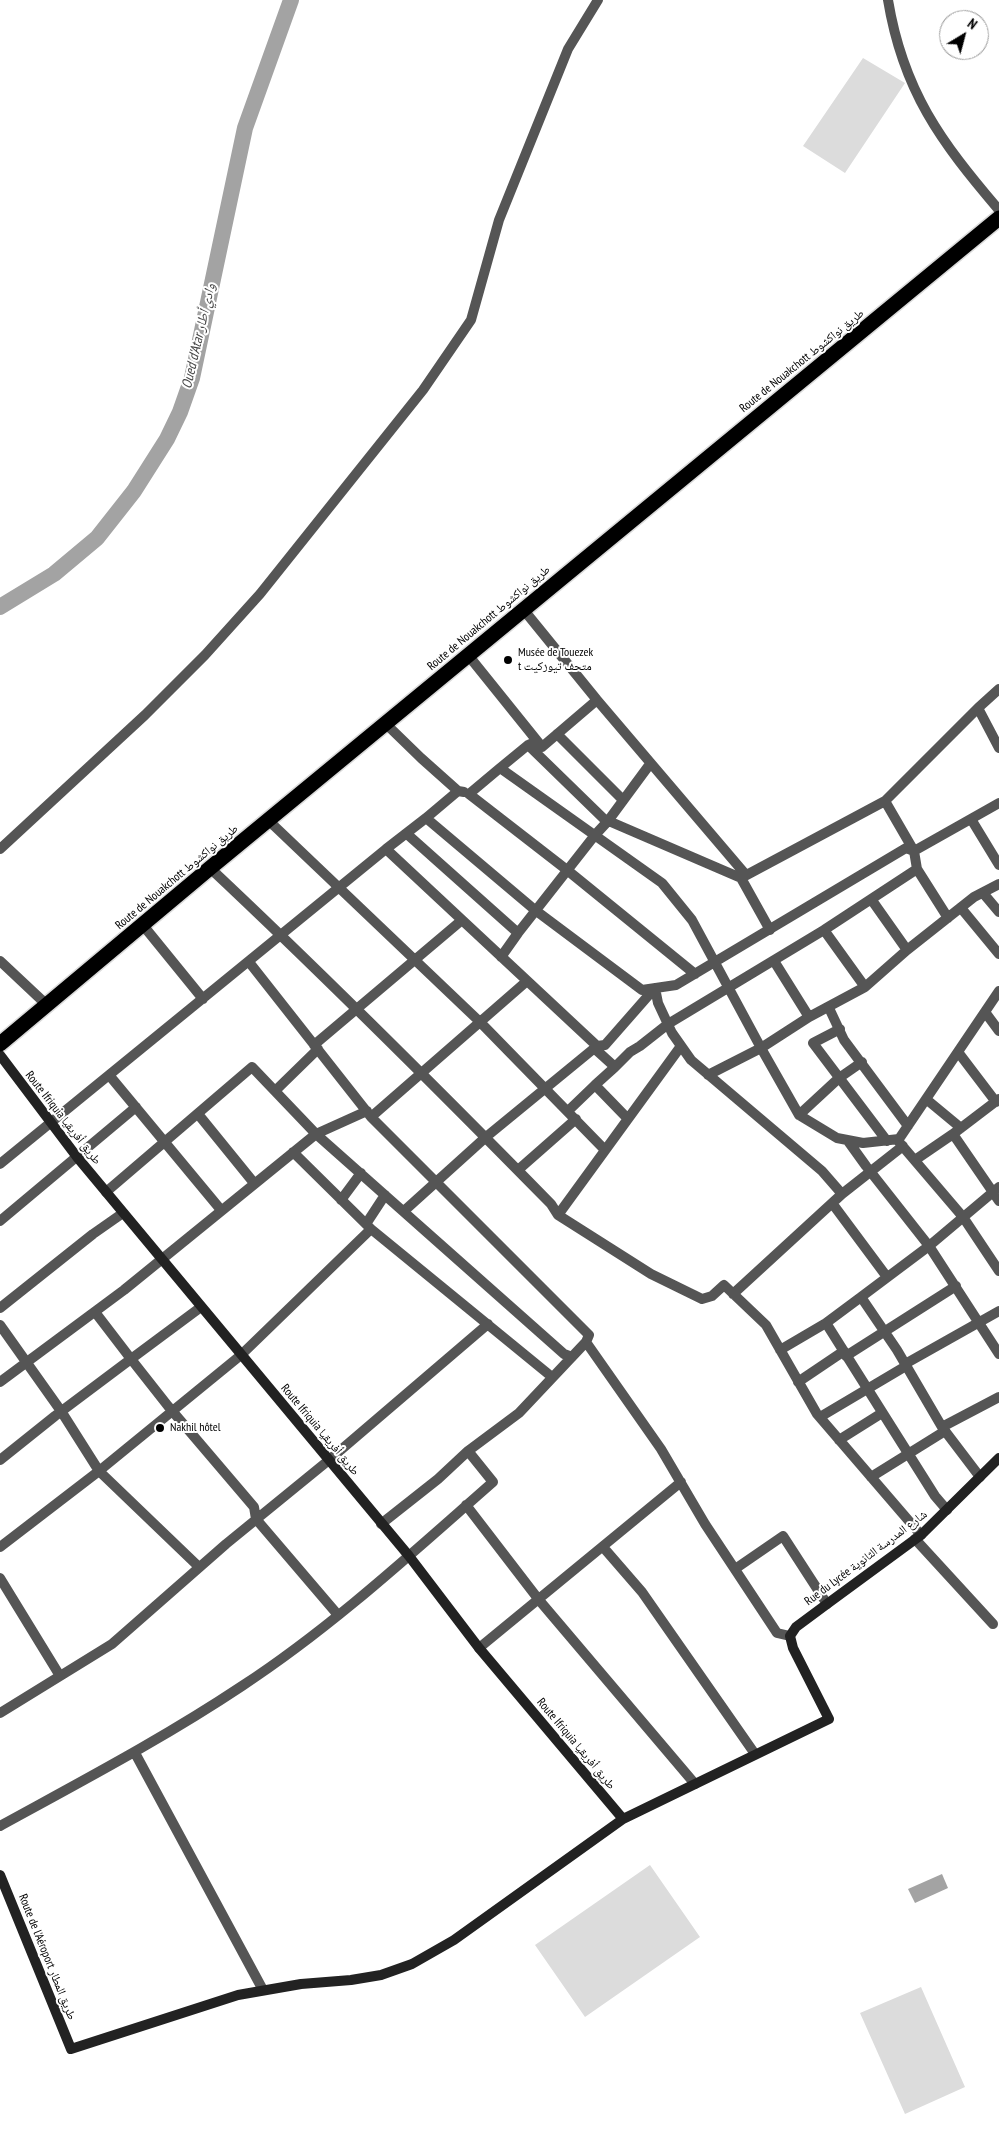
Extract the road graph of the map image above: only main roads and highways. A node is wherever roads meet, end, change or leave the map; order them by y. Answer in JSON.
{"nodes":[{"id":1,"x":999,"y":218,"type":"edge"},
{"id":2,"x":0,"y":1044,"type":"edge"}],
"edges":[{"from":1,"to":2,"type":"highway","name":"Route de Nouakchott طريق نواكشوط"}]}
